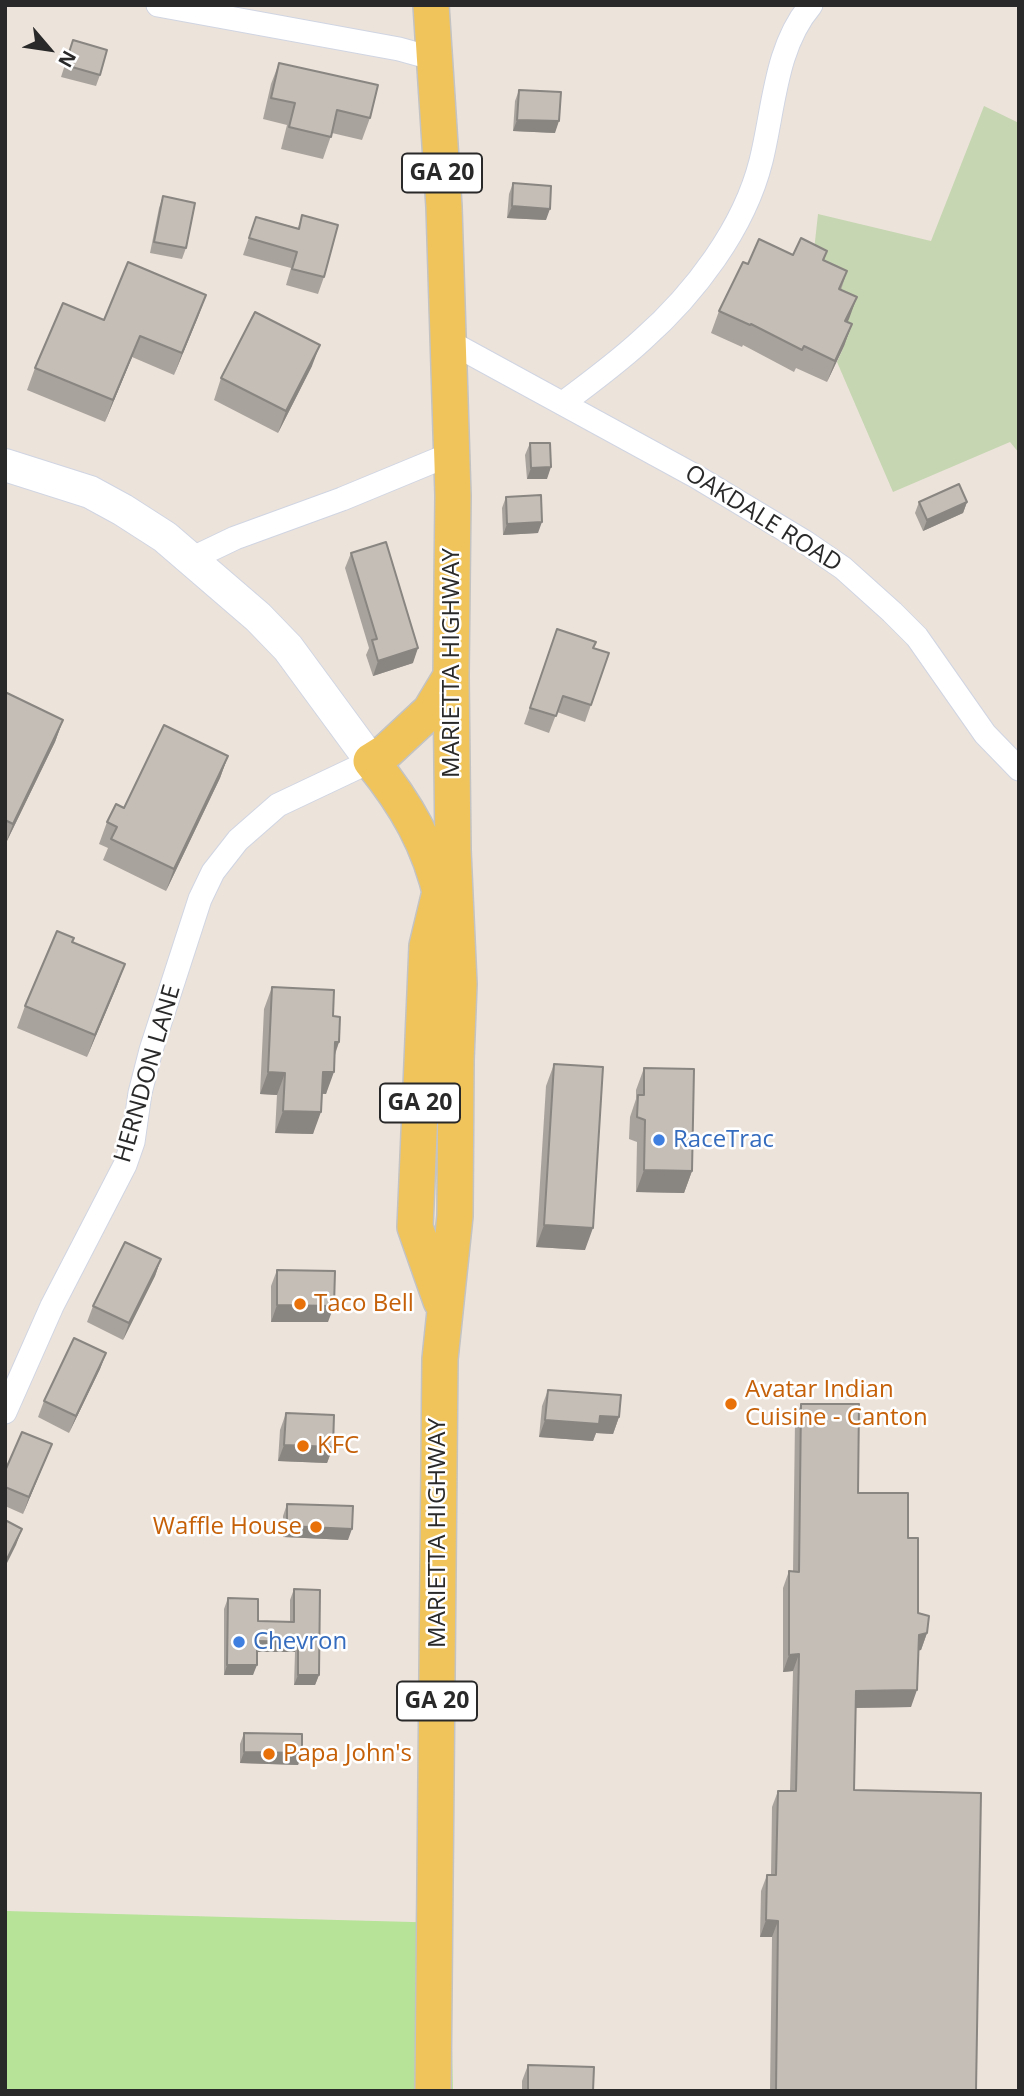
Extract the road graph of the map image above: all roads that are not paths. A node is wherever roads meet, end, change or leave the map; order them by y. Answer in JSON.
{"nodes":[{"id":1,"x":158,"y":5,"type":"edge"},
{"id":2,"x":431,"y":5,"type":"edge"},
{"id":3,"x":811,"y":5,"type":"edge"},
{"id":4,"x":435,"y":59,"type":"junction"},
{"id":5,"x":448,"y":341,"type":"junction"},
{"id":6,"x":563,"y":403,"type":"junction"},
{"id":7,"x":451,"y":454,"type":"junction"},
{"id":8,"x":5,"y":465,"type":"edge"},
{"id":9,"x":191,"y":559,"type":"junction"},
{"id":10,"x":451,"y":676,"type":"junction"},
{"id":11,"x":371,"y":761,"type":"junction"},
{"id":12,"x":1019,"y":769,"type":"edge"},
{"id":13,"x":440,"y":892,"type":"junction"},
{"id":14,"x":459,"y":984,"type":"junction"},
{"id":15,"x":445,"y":1311,"type":"junction"},
{"id":16,"x":11,"y":1383,"type":"edge"},
{"id":17,"x":5,"y":1412,"type":"edge"},
{"id":18,"x":433,"y":2091,"type":"edge"}],
"edges":[{"from":1,"to":4,"type":"street"},
{"from":2,"to":4,"type":"main road","number":"GA 20"},
{"from":3,"to":6,"type":"street"},
{"from":4,"to":5,"type":"main road","number":"GA 20"},
{"from":5,"to":6,"type":"street","name":"OAKDALE ROAD"},
{"from":5,"to":7,"type":"main road","name":"MARIETTA HIGHWAY","number":"GA 20"},
{"from":6,"to":12,"type":"street","name":"OAKDALE ROAD"},
{"from":7,"to":9,"type":"street"},
{"from":7,"to":10,"type":"main road","name":"MARIETTA HIGHWAY","number":"GA 20"},
{"from":8,"to":9,"type":"main road","name":"MARIETTA HIGHWAY"},
{"from":9,"to":11,"type":"main road","name":"MARIETTA HIGHWAY"},
{"from":10,"to":11,"type":"main road"},
{"from":10,"to":14,"type":"main road","name":"MARIETTA HIGHWAY","number":"GA 20"},
{"from":11,"to":13,"type":"main road","name":"MARIETTA HIGHWAY","number":"GA 20"},
{"from":11,"to":16,"type":"street","name":"HERNDON LANE"},
{"from":13,"to":14,"type":"main road","name":"MARIETTA HIGHWAY"},
{"from":13,"to":15,"type":"main road","name":"MARIETTA HIGHWAY","number":"GA 20"},
{"from":14,"to":15,"type":"main road","name":"MARIETTA HIGHWAY","number":"GA 20"},
{"from":15,"to":18,"type":"main road","name":"MARIETTA HIGHWAY","number":"GA 20"},
{"from":16,"to":17,"type":"street","name":"HERNDON LANE"}]}
